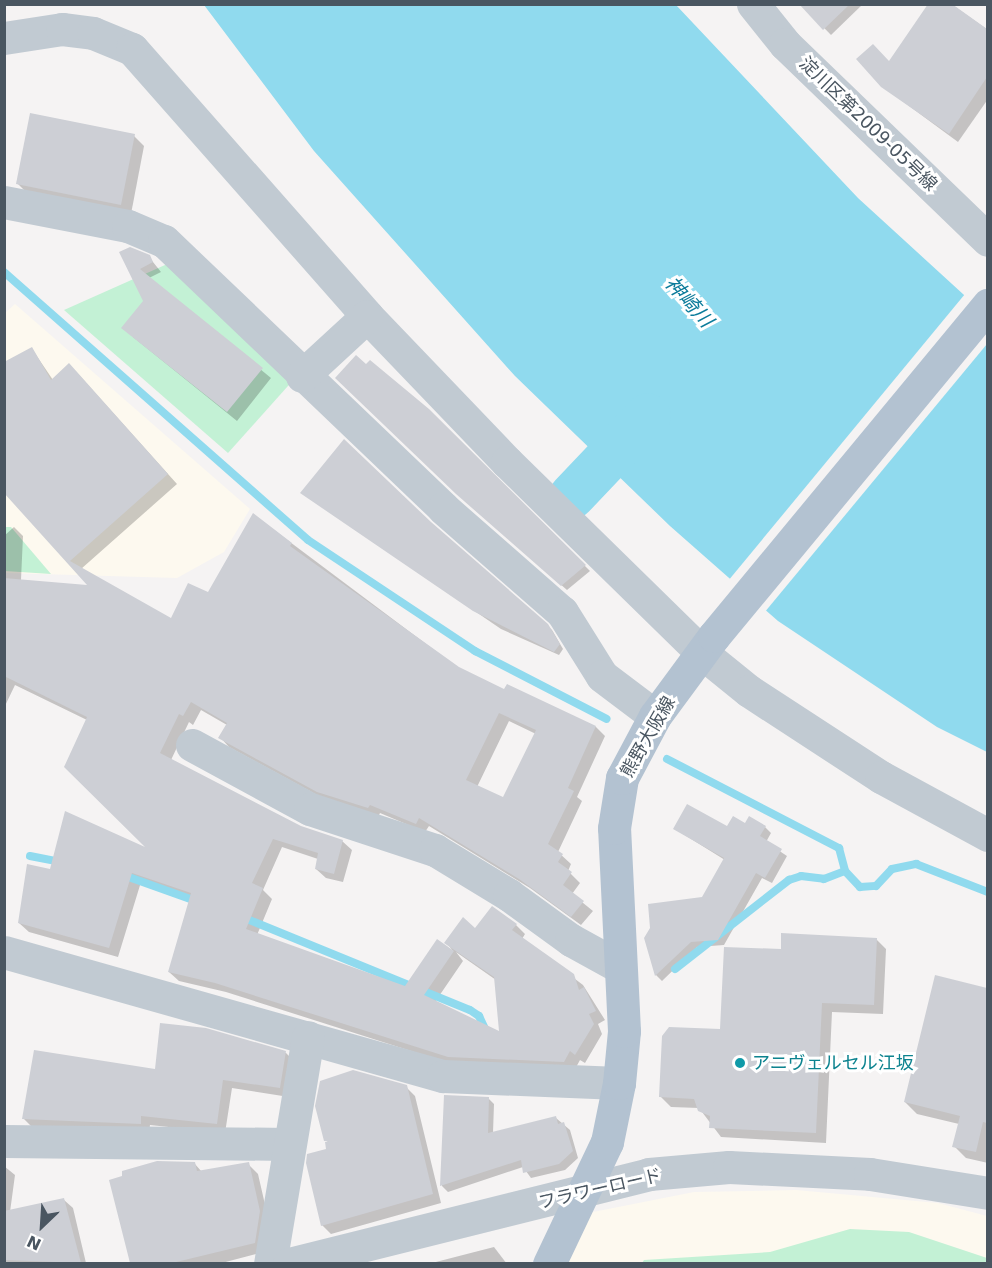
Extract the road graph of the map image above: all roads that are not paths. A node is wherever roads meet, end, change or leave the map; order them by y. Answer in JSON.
{"nodes":[{"id":1,"x":753,"y":4,"type":"edge"},
{"id":2,"x":57,"y":15,"type":"edge"},
{"id":3,"x":4,"y":38,"type":"edge"},
{"id":4,"x":7,"y":199,"type":"edge"},
{"id":5,"x":987,"y":240,"type":"edge"},
{"id":6,"x":987,"y":305,"type":"edge"},
{"id":7,"x":367,"y":316,"type":"junction"},
{"id":8,"x":302,"y":376,"type":"junction"},
{"id":9,"x":708,"y":645,"type":"junction"},
{"id":10,"x":656,"y":716,"type":"junction"},
{"id":11,"x":192,"y":745,"type":"dead end"},
{"id":12,"x":987,"y":835,"type":"edge"},
{"id":13,"x":4,"y":952,"type":"edge"},
{"id":14,"x":620,"y":967,"type":"junction"},
{"id":15,"x":308,"y":1037,"type":"junction"},
{"id":16,"x":619,"y":1083,"type":"junction"},
{"id":17,"x":4,"y":1141,"type":"edge"},
{"id":18,"x":288,"y":1144,"type":"junction"},
{"id":19,"x":580,"y":1193,"type":"junction"},
{"id":20,"x":987,"y":1193,"type":"edge"},
{"id":21,"x":270,"y":1263,"type":"edge"},
{"id":22,"x":289,"y":1263,"type":"edge"},
{"id":23,"x":549,"y":1263,"type":"edge"}],
"edges":[{"from":1,"to":5,"type":"street","name":"淀川区第2009-05号線"},
{"from":2,"to":3,"type":"street"},
{"from":2,"to":7,"type":"street"},
{"from":4,"to":8,"type":"street"},
{"from":6,"to":9,"type":"main road","name":"熊野大阪線"},
{"from":7,"to":8,"type":"street"},
{"from":7,"to":9,"type":"street"},
{"from":8,"to":10,"type":"street"},
{"from":9,"to":10,"type":"main road","name":"熊野大阪線"},
{"from":9,"to":12,"type":"street"},
{"from":10,"to":14,"type":"main road","name":"熊野大阪線"},
{"from":11,"to":14,"type":"street"},
{"from":13,"to":15,"type":"street"},
{"from":14,"to":16,"type":"main road","name":"熊野大阪線"},
{"from":15,"to":16,"type":"street"},
{"from":15,"to":18,"type":"street"},
{"from":16,"to":19,"type":"main road","name":"熊野大阪線"},
{"from":17,"to":18,"type":"street"},
{"from":18,"to":21,"type":"street"},
{"from":19,"to":20,"type":"street","name":"フラワーロード"},
{"from":19,"to":22,"type":"street","name":"フラワーロード"},
{"from":19,"to":23,"type":"main road","name":"熊野大阪線"}]}
